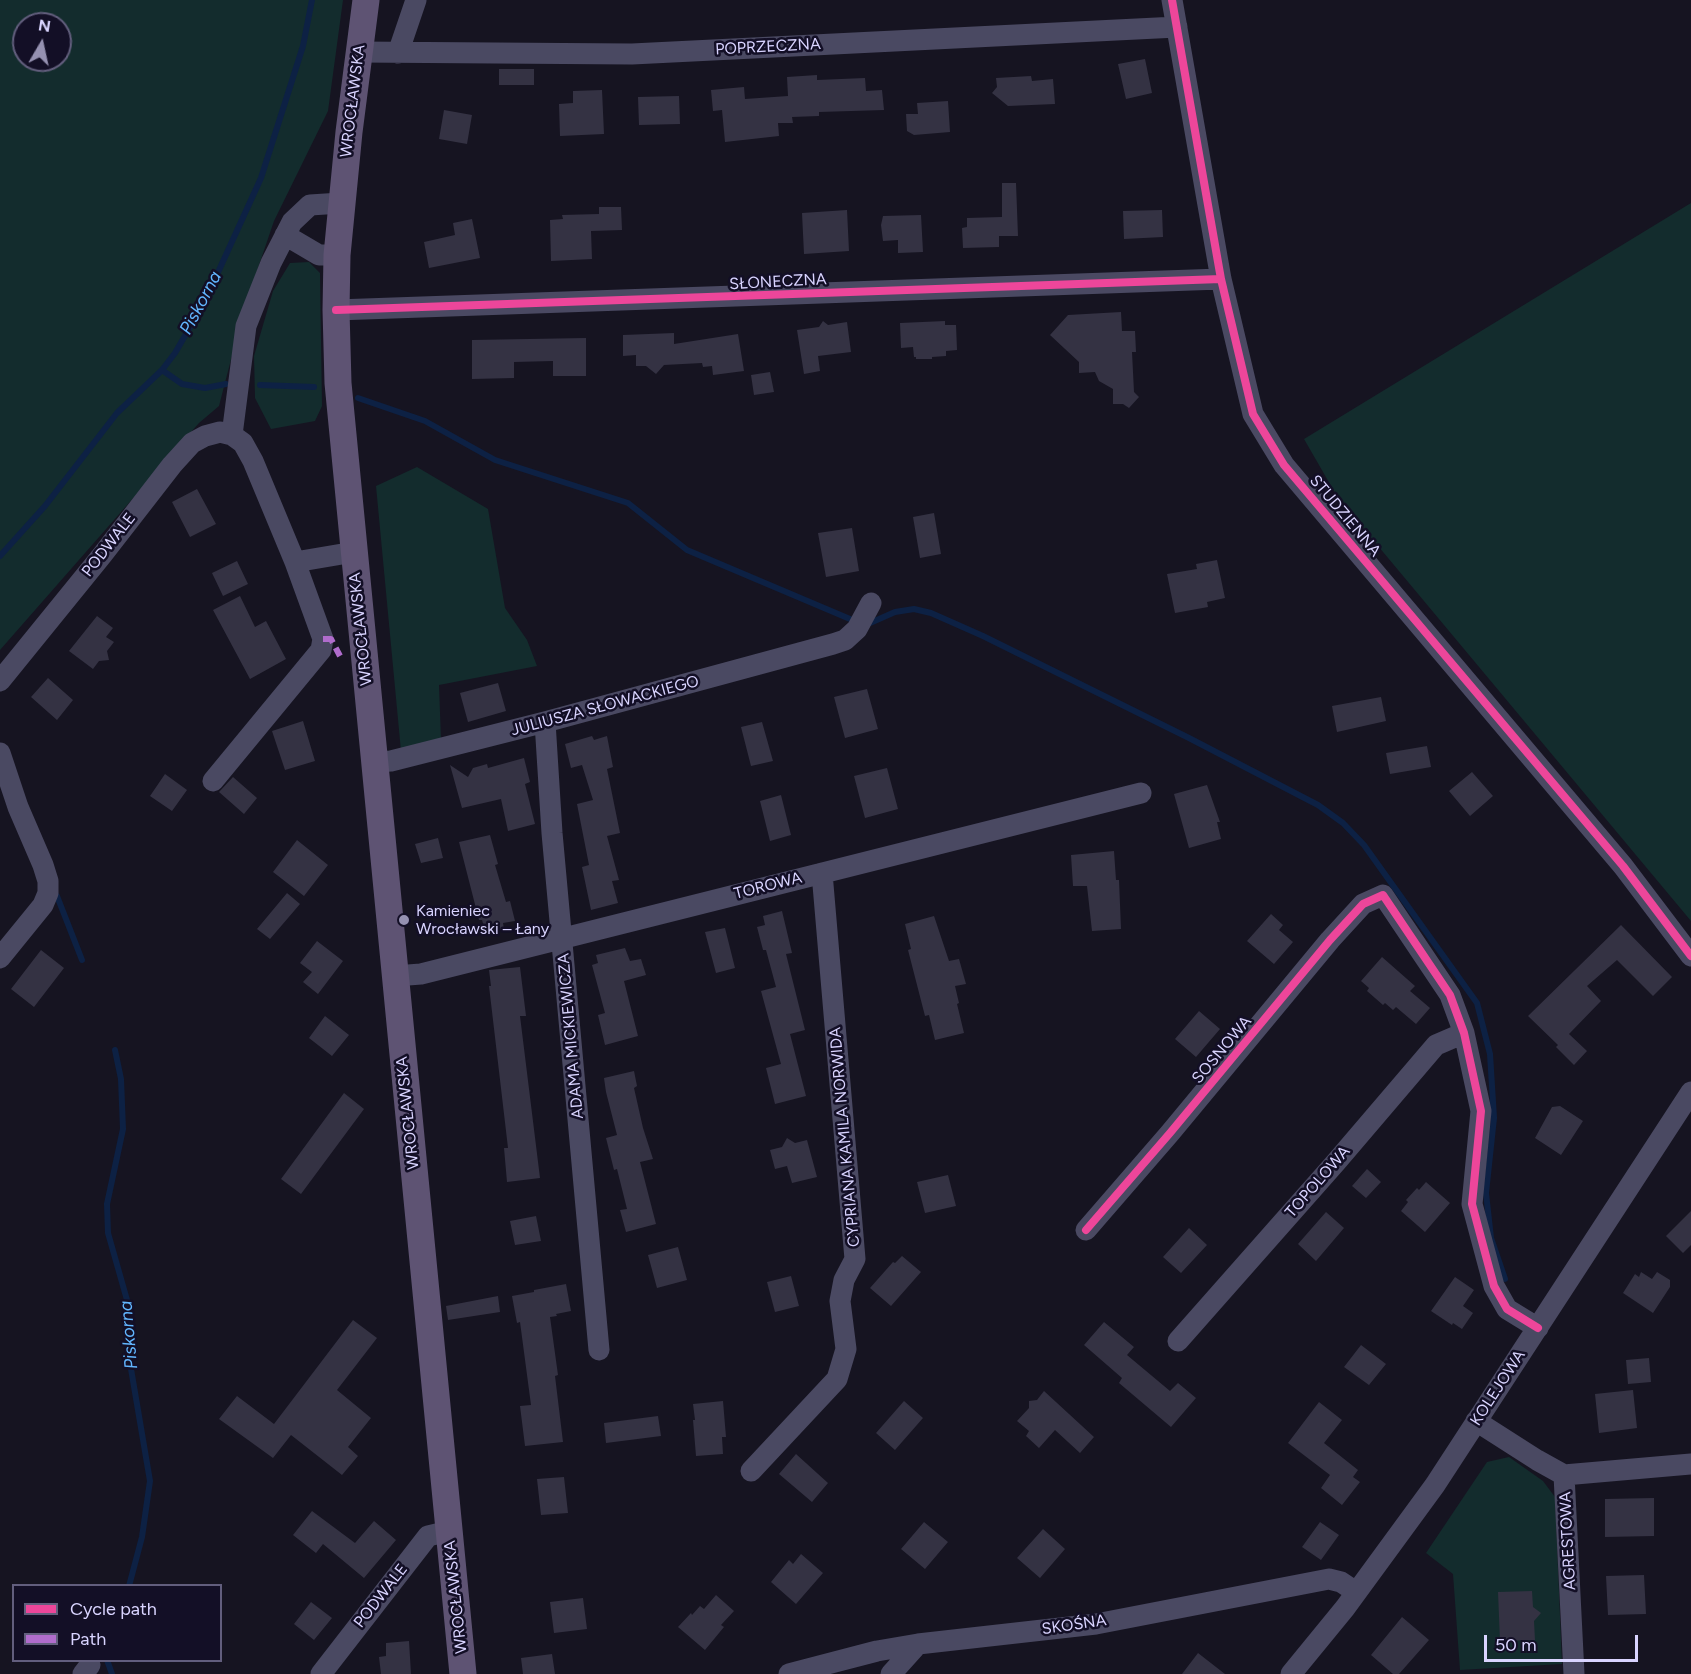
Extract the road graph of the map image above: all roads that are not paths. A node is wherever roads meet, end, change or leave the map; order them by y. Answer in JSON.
{"nodes":[{"id":1,"x":366,"y":0,"type":"edge"},
{"id":2,"x":416,"y":0,"type":"edge"},
{"id":3,"x":1172,"y":0,"type":"edge"},
{"id":4,"x":1177,"y":27,"type":"junction"},
{"id":5,"x":358,"y":52,"type":"junction"},
{"id":6,"x":398,"y":53,"type":"junction"},
{"id":7,"x":341,"y":203,"type":"junction"},
{"id":8,"x":285,"y":235,"type":"junction"},
{"id":9,"x":337,"y":255,"type":"junction"},
{"id":10,"x":1221,"y":279,"type":"junction"},
{"id":11,"x":336,"y":310,"type":"junction"},
{"id":12,"x":232,"y":435,"type":"junction"},
{"id":13,"x":354,"y":552,"type":"junction"},
{"id":14,"x":295,"y":562,"type":"junction"},
{"id":15,"x":871,"y":603,"type":"dead end"},
{"id":16,"x":0,"y":681,"type":"edge"},
{"id":17,"x":545,"y":722,"type":"junction"},
{"id":18,"x":0,"y":753,"type":"edge"},
{"id":19,"x":375,"y":762,"type":"junction"},
{"id":20,"x":213,"y":781,"type":"dead end"},
{"id":21,"x":1141,"y":793,"type":"dead end"},
{"id":22,"x":822,"y":873,"type":"junction"},
{"id":23,"x":562,"y":938,"type":"junction"},
{"id":24,"x":1691,"y":956,"type":"edge"},
{"id":25,"x":0,"y":958,"type":"edge"},
{"id":26,"x":395,"y":976,"type":"junction"},
{"id":27,"x":1464,"y":1033,"type":"junction"},
{"id":28,"x":1691,"y":1092,"type":"edge"},
{"id":29,"x":1086,"y":1230,"type":"dead end"},
{"id":30,"x":1538,"y":1328,"type":"junction"},
{"id":31,"x":1178,"y":1341,"type":"dead end"},
{"id":32,"x":599,"y":1350,"type":"dead end"},
{"id":33,"x":1476,"y":1421,"type":"junction"},
{"id":34,"x":1691,"y":1464,"type":"edge"},
{"id":35,"x":752,"y":1471,"type":"dead end"},
{"id":36,"x":1564,"y":1474,"type":"junction"},
{"id":37,"x":449,"y":1531,"type":"junction"},
{"id":38,"x":1356,"y":1592,"type":"junction"},
{"id":39,"x":918,"y":1644,"type":"junction"},
{"id":40,"x":321,"y":1674,"type":"edge"},
{"id":41,"x":463,"y":1674,"type":"edge"},
{"id":42,"x":789,"y":1674,"type":"edge"},
{"id":43,"x":891,"y":1674,"type":"edge"},
{"id":44,"x":1291,"y":1674,"type":"edge"},
{"id":45,"x":1574,"y":1674,"type":"edge"}],
"edges":[{"from":1,"to":5,"type":"main road","name":"WROCŁAWSKA"},
{"from":2,"to":6,"type":"street"},
{"from":3,"to":4,"type":"street","name":"STUDZIENNA"},
{"from":4,"to":6,"type":"street","name":"POPRZECZNA"},
{"from":4,"to":10,"type":"street","name":"STUDZIENNA"},
{"from":5,"to":6,"type":"street","name":"POPRZECZNA"},
{"from":5,"to":7,"type":"main road","name":"WROCŁAWSKA"},
{"from":7,"to":8,"type":"street"},
{"from":7,"to":9,"type":"main road","name":"WROCŁAWSKA"},
{"from":8,"to":9,"type":"street"},
{"from":8,"to":12,"type":"street"},
{"from":9,"to":11,"type":"main road","name":"WROCŁAWSKA"},
{"from":10,"to":11,"type":"street","name":"SŁONECZNA"},
{"from":10,"to":24,"type":"street","name":"STUDZIENNA"},
{"from":11,"to":13,"type":"main road","name":"WROCŁAWSKA"},
{"from":12,"to":14,"type":"street"},
{"from":12,"to":16,"type":"street","name":"PODWALE"},
{"from":13,"to":14,"type":"street","name":"WROCŁAWSKA"},
{"from":13,"to":19,"type":"main road","name":"WROCŁAWSKA"},
{"from":14,"to":20,"type":"street"},
{"from":15,"to":17,"type":"street","name":"JULIUSZA SŁOWACKIEGO"},
{"from":17,"to":19,"type":"street","name":"JULIUSZA SŁOWACKIEGO"},
{"from":17,"to":23,"type":"street","name":"ADAMA MICKIEWICZA"},
{"from":18,"to":25,"type":"street"},
{"from":19,"to":26,"type":"main road","name":"WROCŁAWSKA"},
{"from":21,"to":22,"type":"street","name":"TOROWA"},
{"from":22,"to":23,"type":"street","name":"TOROWA"},
{"from":22,"to":35,"type":"street","name":"CYPRIANA KAMILA NORWIDA"},
{"from":23,"to":26,"type":"street","name":"TOROWA"},
{"from":23,"to":32,"type":"street","name":"ADAMA MICKIEWICZA"},
{"from":26,"to":37,"type":"main road","name":"WROCŁAWSKA"},
{"from":27,"to":29,"type":"street","name":"SOSNOWA"},
{"from":27,"to":30,"type":"street"},
{"from":27,"to":31,"type":"street","name":"TOPOLOWA"},
{"from":28,"to":30,"type":"street","name":"KOLEJOWA"},
{"from":30,"to":33,"type":"street","name":"KOLEJOWA"},
{"from":33,"to":36,"type":"street","name":"AGRESTOWA"},
{"from":33,"to":38,"type":"street","name":"KOLEJOWA"},
{"from":34,"to":36,"type":"street"},
{"from":36,"to":45,"type":"street","name":"AGRESTOWA"},
{"from":37,"to":40,"type":"street","name":"PODWALE"},
{"from":37,"to":41,"type":"main road","name":"WROCŁAWSKA"},
{"from":38,"to":39,"type":"street","name":"SKOŚNA"},
{"from":38,"to":44,"type":"street","name":"KOLEJOWA"},
{"from":39,"to":42,"type":"street","name":"SKOŚNA"},
{"from":39,"to":43,"type":"street"}]}
